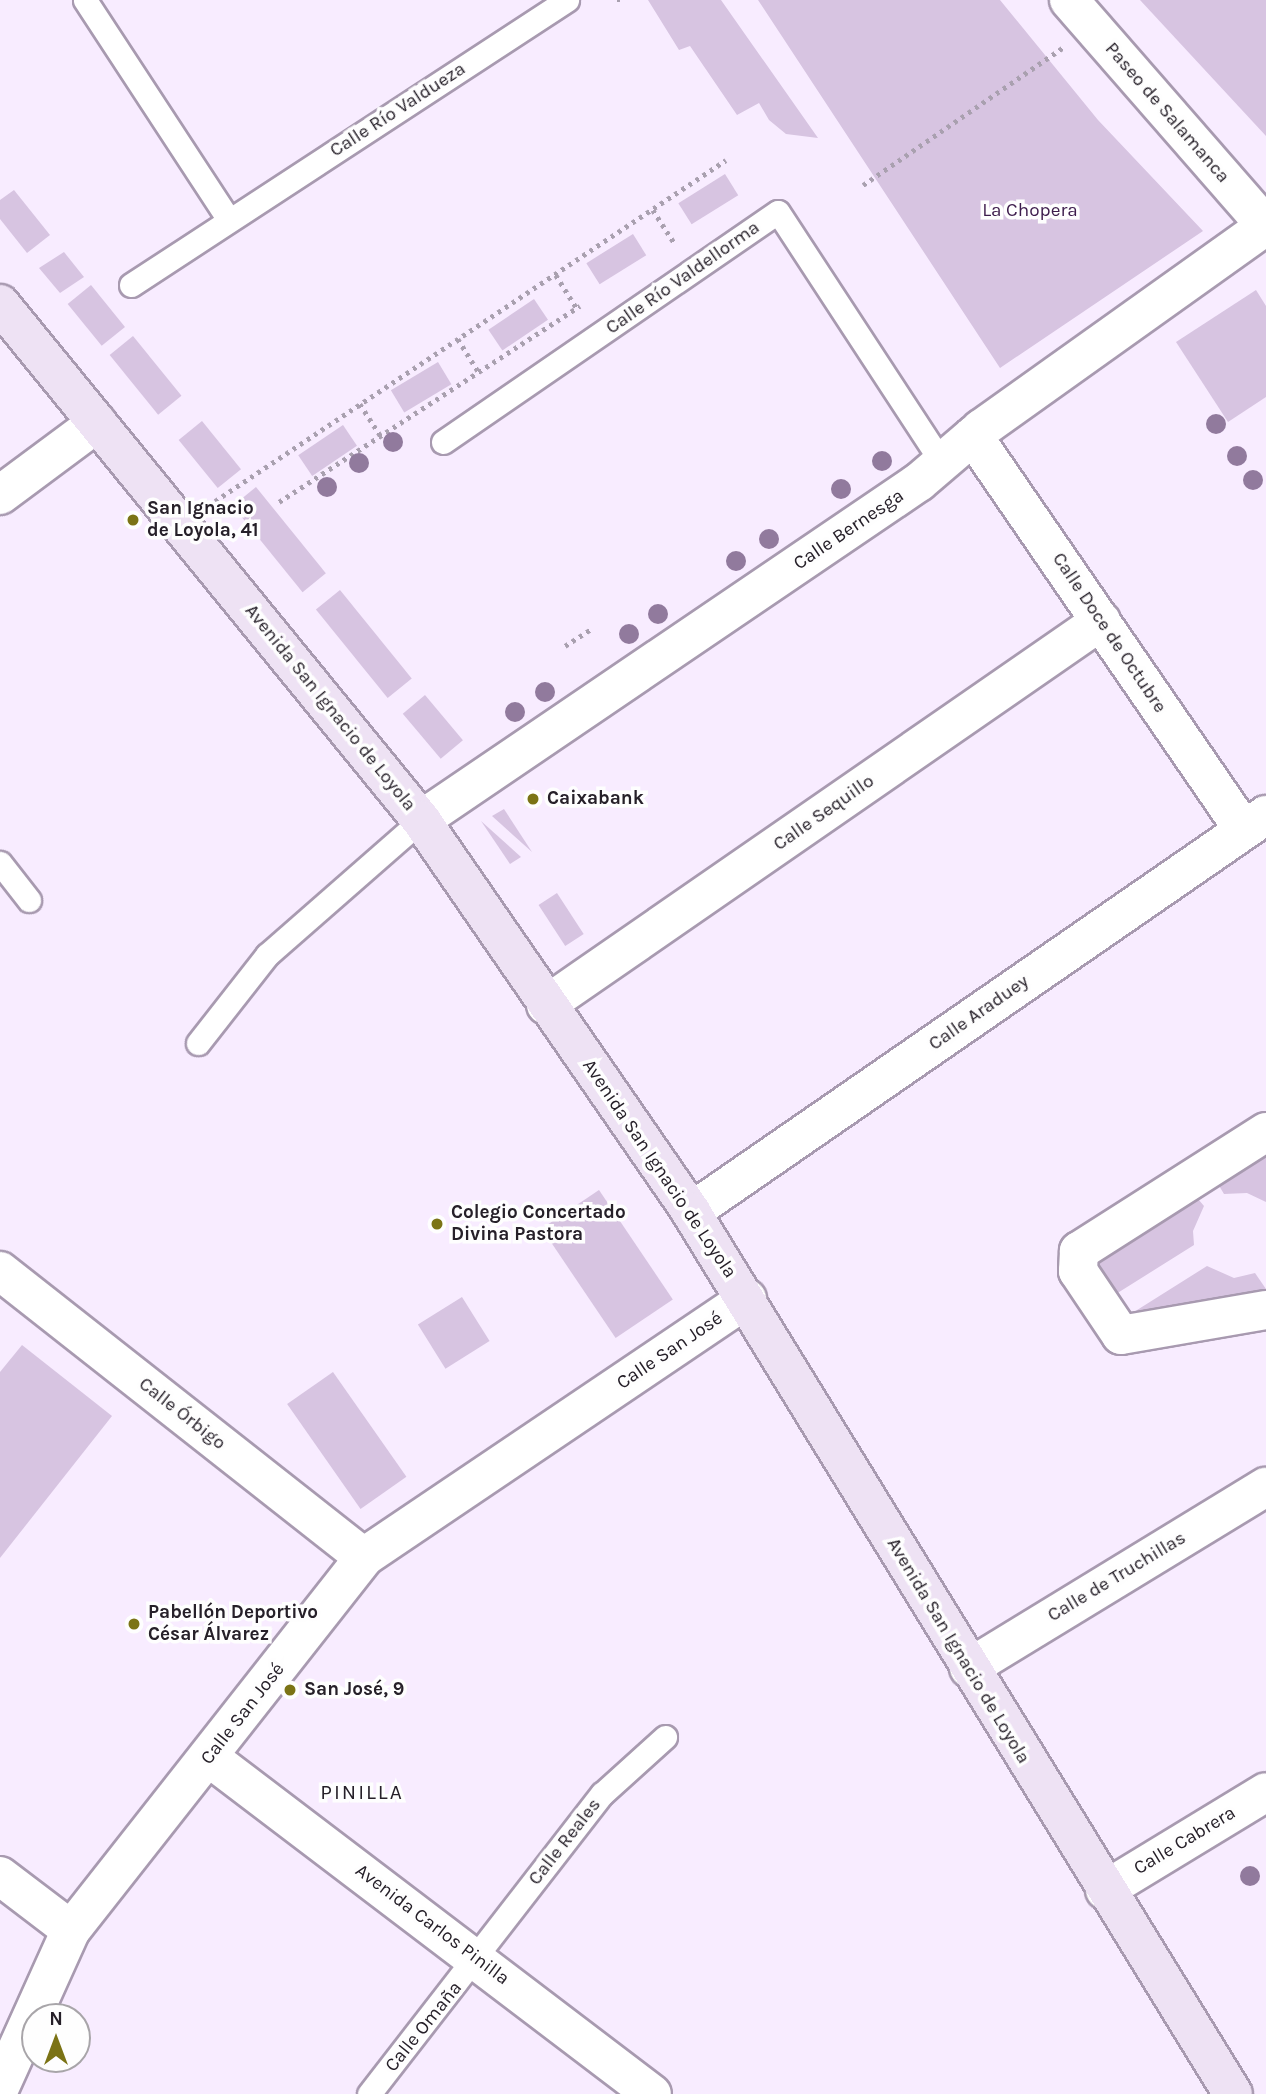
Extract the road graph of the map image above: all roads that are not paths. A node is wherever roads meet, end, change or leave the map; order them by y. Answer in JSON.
{"nodes":[{"id":1,"x":85,"y":0,"type":"edge"},
{"id":2,"x":567,"y":0,"type":"edge"},
{"id":3,"x":1069,"y":0,"type":"edge"},
{"id":4,"x":229,"y":220,"type":"junction"},
{"id":5,"x":1266,"y":226,"type":"edge"},
{"id":6,"x":131,"y":285,"type":"dead end"},
{"id":7,"x":0,"y":304,"type":"edge"},
{"id":8,"x":97,"y":423,"type":"junction"},
{"id":9,"x":973,"y":436,"type":"junction"},
{"id":10,"x":443,"y":442,"type":"dead end"},
{"id":11,"x":943,"y":464,"type":"junction"},
{"id":12,"x":0,"y":495,"type":"edge"},
{"id":13,"x":1101,"y":621,"type":"junction"},
{"id":14,"x":421,"y":820,"type":"junction"},
{"id":15,"x":1255,"y":823,"type":"edge"},
{"id":16,"x":0,"y":863,"type":"edge"},
{"id":17,"x":29,"y":900,"type":"dead end"},
{"id":18,"x":546,"y":1004,"type":"junction"},
{"id":19,"x":198,"y":1043,"type":"dead end"},
{"id":20,"x":1266,"y":1132,"type":"edge"},
{"id":21,"x":691,"y":1212,"type":"junction"},
{"id":22,"x":0,"y":1271,"type":"edge"},
{"id":23,"x":747,"y":1299,"type":"junction"},
{"id":24,"x":1266,"y":1310,"type":"edge"},
{"id":25,"x":1266,"y":1487,"type":"edge"},
{"id":26,"x":364,"y":1557,"type":"junction"},
{"id":27,"x":969,"y":1668,"type":"junction"},
{"id":28,"x":665,"y":1737,"type":"dead end"},
{"id":29,"x":210,"y":1758,"type":"junction"},
{"id":30,"x":1266,"y":1792,"type":"edge"},
{"id":31,"x":0,"y":1876,"type":"edge"},
{"id":32,"x":1105,"y":1890,"type":"junction"},
{"id":33,"x":71,"y":1930,"type":"junction"},
{"id":34,"x":476,"y":1958,"type":"junction"},
{"id":35,"x":0,"y":2087,"type":"edge"},
{"id":36,"x":369,"y":2094,"type":"edge"},
{"id":37,"x":652,"y":2094,"type":"edge"},
{"id":38,"x":1233,"y":2094,"type":"edge"}],
"edges":[{"from":1,"to":4,"type":"lane"},
{"from":2,"to":4,"type":"lane","name":"Calle Río Valdueza"},
{"from":3,"to":5,"type":"street","name":"Paseo de Salamanca"},
{"from":4,"to":6,"type":"lane","name":"Calle Río Valdueza"},
{"from":5,"to":9,"type":"street","name":"Calle Bernesga"},
{"from":7,"to":8,"type":"main road","name":"Avenida San Ignacio de Loyola"},
{"from":8,"to":12,"type":"street"},
{"from":8,"to":14,"type":"main road","name":"Avenida San Ignacio de Loyola"},
{"from":9,"to":11,"type":"street","name":"Calle Bernesga"},
{"from":9,"to":13,"type":"street","name":"Calle Doce de Octubre"},
{"from":10,"to":11,"type":"lane","name":"Calle Río Valdellorma"},
{"from":11,"to":14,"type":"street","name":"Calle Bernesga"},
{"from":13,"to":15,"type":"street","name":"Calle Doce de Octubre"},
{"from":13,"to":18,"type":"street","name":"Calle Sequillo"},
{"from":14,"to":18,"type":"main road","name":"Avenida San Ignacio de Loyola"},
{"from":14,"to":19,"type":"lane"},
{"from":15,"to":21,"type":"street","name":"Calle Araduey"},
{"from":16,"to":17,"type":"lane"},
{"from":18,"to":21,"type":"main road","name":"Avenida San Ignacio de Loyola"},
{"from":20,"to":24,"type":"street"},
{"from":21,"to":23,"type":"main road","name":"Avenida San Ignacio de Loyola"},
{"from":22,"to":26,"type":"street","name":"Calle Órbigo"},
{"from":23,"to":26,"type":"street","name":"Calle San José"},
{"from":23,"to":27,"type":"main road","name":"Avenida San Ignacio de Loyola"},
{"from":25,"to":27,"type":"street","name":"Calle de Truchillas"},
{"from":26,"to":29,"type":"street","name":"Calle San José"},
{"from":27,"to":32,"type":"main road","name":"Avenida San Ignacio de Loyola"},
{"from":28,"to":34,"type":"lane","name":"Calle Reales"},
{"from":29,"to":33,"type":"street","name":"Calle San José"},
{"from":29,"to":34,"type":"street","name":"Avenida Carlos Pinilla"},
{"from":30,"to":32,"type":"street","name":"Calle Cabrera"},
{"from":31,"to":33,"type":"street"},
{"from":32,"to":38,"type":"main road","name":"Avenida San Ignacio de Loyola"},
{"from":33,"to":35,"type":"street","name":"Calle San José"},
{"from":34,"to":36,"type":"lane","name":"Calle Omaña"},
{"from":34,"to":37,"type":"street","name":"Avenida Carlos Pinilla"}]}
